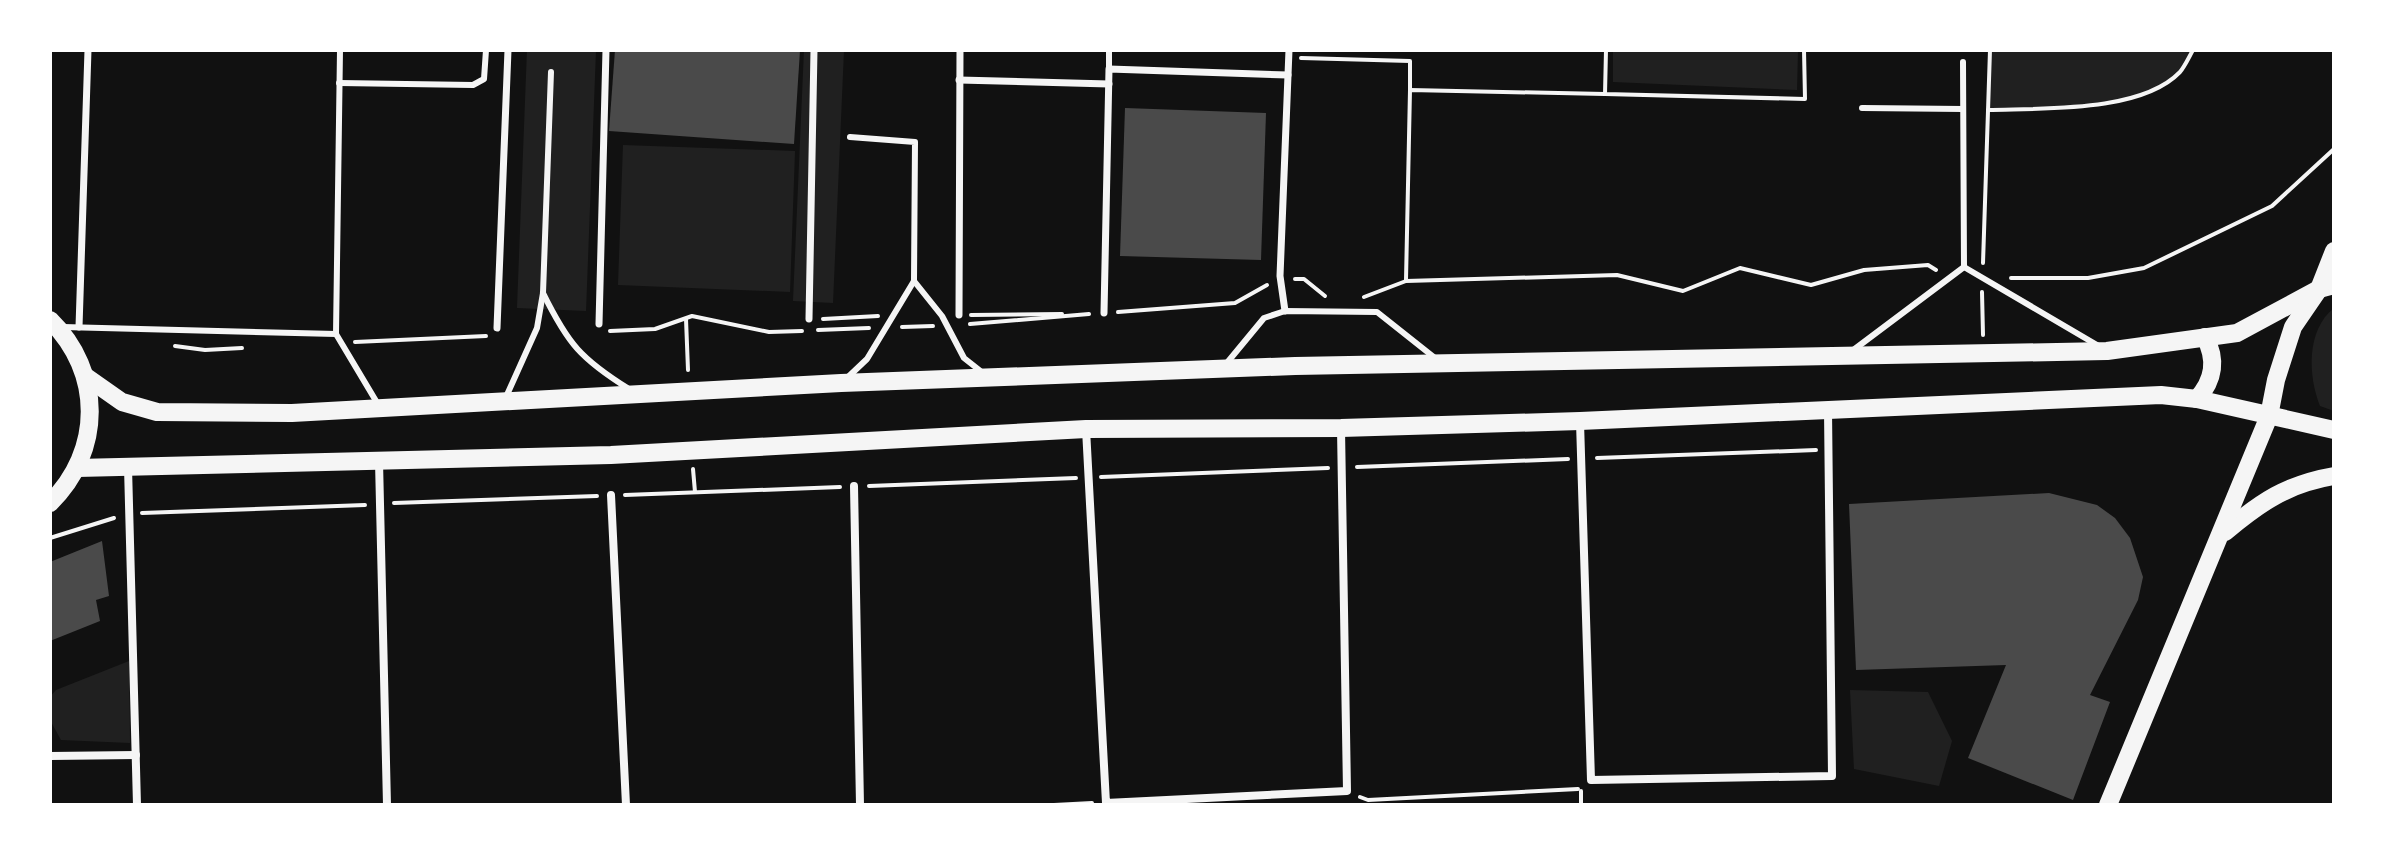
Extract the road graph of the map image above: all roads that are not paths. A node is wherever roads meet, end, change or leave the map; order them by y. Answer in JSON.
{"nodes":[{"id":1,"x":88,"y":50,"type":"edge"},
{"id":2,"x":340,"y":50,"type":"edge"},
{"id":3,"x":486,"y":50,"type":"edge"},
{"id":4,"x":508,"y":50,"type":"edge"},
{"id":5,"x":606,"y":50,"type":"edge"},
{"id":6,"x":814,"y":50,"type":"edge"},
{"id":7,"x":960,"y":50,"type":"edge"},
{"id":8,"x":1109,"y":50,"type":"edge"},
{"id":9,"x":1288,"y":54,"type":"edge"},
{"id":10,"x":1963,"y":62,"type":"dead end"},
{"id":11,"x":1109,"y":69,"type":"junction"},
{"id":12,"x":551,"y":72,"type":"dead end"},
{"id":13,"x":1288,"y":75,"type":"junction"},
{"id":14,"x":959,"y":80,"type":"junction"},
{"id":15,"x":339,"y":83,"type":"junction"},
{"id":16,"x":1109,"y":84,"type":"junction"},
{"id":17,"x":1862,"y":108,"type":"dead end"},
{"id":18,"x":1963,"y":109,"type":"junction"},
{"id":19,"x":850,"y":137,"type":"dead end"},
{"id":20,"x":2334,"y":251,"type":"edge"},
{"id":21,"x":1964,"y":267,"type":"junction"},
{"id":22,"x":914,"y":281,"type":"junction"},
{"id":23,"x":2327,"y":287,"type":"edge"},
{"id":24,"x":543,"y":293,"type":"junction"},
{"id":25,"x":1285,"y":311,"type":"junction"},
{"id":26,"x":1104,"y":313,"type":"road end"},
{"id":27,"x":959,"y":315,"type":"dead end"},
{"id":28,"x":809,"y":319,"type":"dead end"},
{"id":29,"x":54,"y":323,"type":"edge"},
{"id":30,"x":599,"y":324,"type":"dead end"},
{"id":31,"x":79,"y":327,"type":"junction"},
{"id":32,"x":497,"y":328,"type":"dead end"},
{"id":33,"x":336,"y":334,"type":"junction"},
{"id":34,"x":2205,"y":337,"type":"junction"},
{"id":35,"x":2107,"y":351,"type":"junction"},
{"id":36,"x":1847,"y":354,"type":"junction"},
{"id":37,"x":1441,"y":362,"type":"junction"},
{"id":38,"x":1221,"y":369,"type":"junction"},
{"id":39,"x":85,"y":376,"type":"junction"},
{"id":40,"x":988,"y":377,"type":"junction"},
{"id":41,"x":841,"y":383,"type":"junction"},
{"id":42,"x":638,"y":394,"type":"junction"},
{"id":43,"x":2197,"y":399,"type":"junction"},
{"id":44,"x":504,"y":402,"type":"junction"},
{"id":45,"x":381,"y":409,"type":"junction"},
{"id":46,"x":1828,"y":410,"type":"junction"},
{"id":47,"x":2269,"y":416,"type":"junction"},
{"id":48,"x":1580,"y":421,"type":"junction"},
{"id":49,"x":1341,"y":428,"type":"junction"},
{"id":50,"x":1086,"y":429,"type":"junction"},
{"id":51,"x":2334,"y":430,"type":"edge"},
{"id":52,"x":379,"y":461,"type":"junction"},
{"id":53,"x":128,"y":467,"type":"junction"},
{"id":54,"x":77,"y":468,"type":"junction"},
{"id":55,"x":2334,"y":476,"type":"edge"},
{"id":56,"x":854,"y":486,"type":"road end"},
{"id":57,"x":611,"y":495,"type":"road end"},
{"id":58,"x":50,"y":503,"type":"edge"},
{"id":59,"x":2222,"y":534,"type":"junction"},
{"id":60,"x":136,"y":755,"type":"junction"},
{"id":61,"x":50,"y":756,"type":"edge"},
{"id":62,"x":137,"y":805,"type":"edge"},
{"id":63,"x":387,"y":805,"type":"edge"},
{"id":64,"x":626,"y":805,"type":"edge"},
{"id":65,"x":860,"y":805,"type":"edge"},
{"id":66,"x":2108,"y":805,"type":"edge"}],
"edges":[{"from":1,"to":31,"type":"street"},
{"from":2,"to":15,"type":"lane"},
{"from":3,"to":15,"type":"lane"},
{"from":4,"to":32,"type":"street"},
{"from":5,"to":30,"type":"street"},
{"from":6,"to":28,"type":"street"},
{"from":7,"to":14,"type":"street"},
{"from":8,"to":11,"type":"lane"},
{"from":9,"to":13,"type":"street"},
{"from":10,"to":18,"type":"lane"},
{"from":11,"to":13,"type":"street"},
{"from":11,"to":16,"type":"street"},
{"from":12,"to":24,"type":"lane"},
{"from":13,"to":25,"type":"street"},
{"from":14,"to":16,"type":"street"},
{"from":14,"to":27,"type":"street"},
{"from":15,"to":33,"type":"lane"},
{"from":16,"to":26,"type":"street"},
{"from":17,"to":18,"type":"lane"},
{"from":18,"to":21,"type":"lane"},
{"from":19,"to":22,"type":"lane"},
{"from":20,"to":23,"type":"main road"},
{"from":21,"to":35,"type":"lane"},
{"from":21,"to":36,"type":"lane"},
{"from":22,"to":40,"type":"lane"},
{"from":22,"to":41,"type":"lane"},
{"from":23,"to":34,"type":"main road"},
{"from":23,"to":47,"type":"main road"},
{"from":24,"to":42,"type":"lane"},
{"from":24,"to":44,"type":"lane"},
{"from":25,"to":37,"type":"lane"},
{"from":25,"to":38,"type":"lane"},
{"from":29,"to":31,"type":"lane"},
{"from":29,"to":39,"type":"main road"},
{"from":31,"to":33,"type":"lane"},
{"from":33,"to":45,"type":"lane"},
{"from":34,"to":35,"type":"main road"},
{"from":34,"to":43,"type":"main road"},
{"from":35,"to":36,"type":"main road"},
{"from":36,"to":37,"type":"main road"},
{"from":37,"to":38,"type":"main road"},
{"from":38,"to":40,"type":"main road"},
{"from":39,"to":45,"type":"main road"},
{"from":39,"to":54,"type":"main road"},
{"from":40,"to":41,"type":"main road"},
{"from":41,"to":42,"type":"main road"},
{"from":42,"to":44,"type":"main road"},
{"from":43,"to":46,"type":"main road"},
{"from":43,"to":47,"type":"main road"},
{"from":44,"to":45,"type":"main road"},
{"from":46,"to":48,"type":"main road"},
{"from":46,"to":48,"type":"street"},
{"from":47,"to":51,"type":"main road"},
{"from":47,"to":59,"type":"main road"},
{"from":48,"to":49,"type":"main road"},
{"from":49,"to":50,"type":"main road"},
{"from":49,"to":50,"type":"street"},
{"from":50,"to":52,"type":"main road"},
{"from":52,"to":53,"type":"main road"},
{"from":52,"to":63,"type":"street"},
{"from":53,"to":54,"type":"main road"},
{"from":53,"to":60,"type":"street"},
{"from":54,"to":58,"type":"main road"},
{"from":55,"to":59,"type":"main road"},
{"from":56,"to":65,"type":"street"},
{"from":57,"to":64,"type":"street"},
{"from":59,"to":66,"type":"main road"},
{"from":60,"to":61,"type":"street"},
{"from":60,"to":62,"type":"street"}]}
